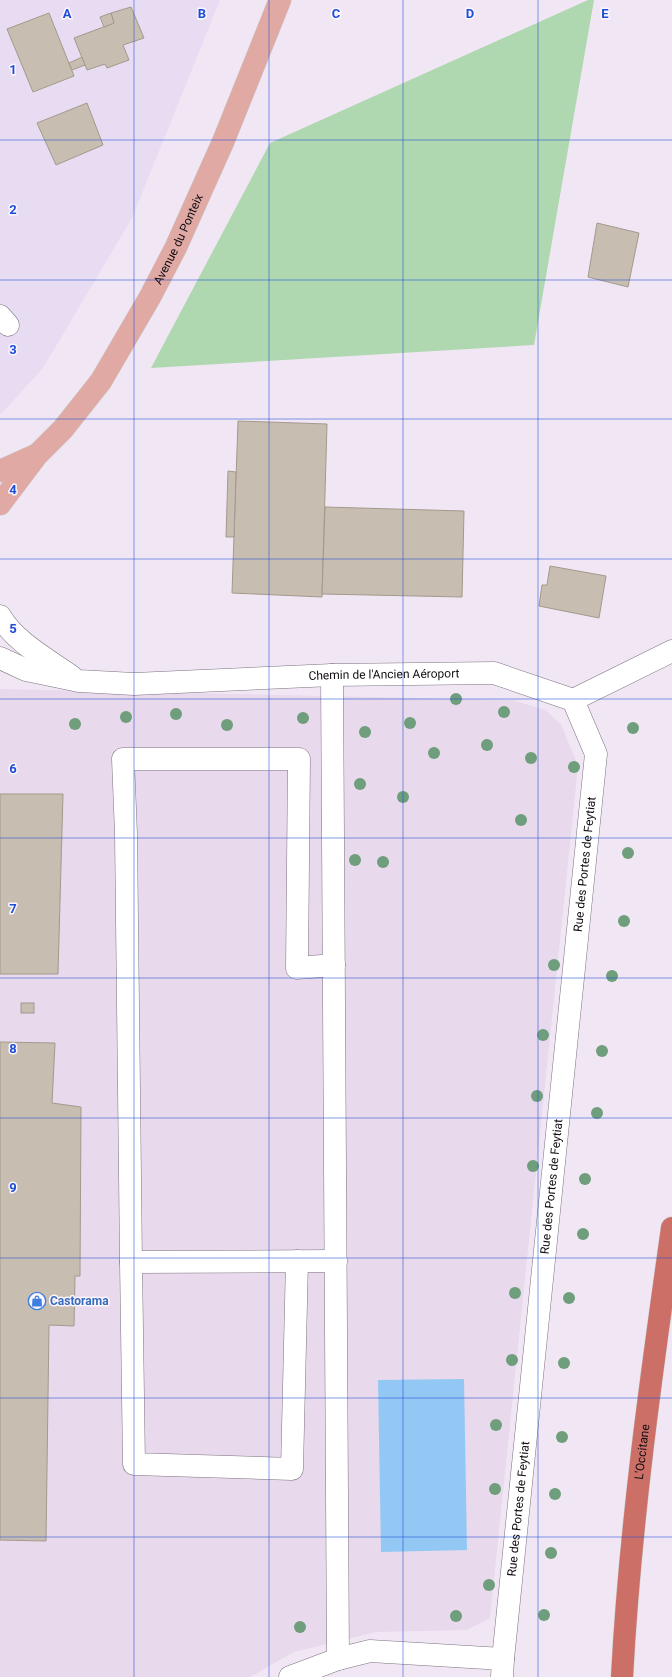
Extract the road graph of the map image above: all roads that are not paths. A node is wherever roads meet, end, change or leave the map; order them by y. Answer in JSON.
{"nodes":[{"id":1,"x":280,"y":0,"type":"edge"},
{"id":2,"x":37,"y":455,"type":"junction"},
{"id":3,"x":0,"y":471,"type":"edge"},
{"id":4,"x":0,"y":504,"type":"edge"},
{"id":5,"x":0,"y":616,"type":"edge"},
{"id":6,"x":672,"y":651,"type":"edge"},
{"id":7,"x":0,"y":658,"type":"edge"},
{"id":8,"x":332,"y":675,"type":"junction"},
{"id":9,"x":79,"y":681,"type":"junction"},
{"id":10,"x":573,"y":700,"type":"junction"},
{"id":11,"x":334,"y":966,"type":"junction"},
{"id":12,"x":672,"y":1228,"type":"edge"},
{"id":13,"x":297,"y":1261,"type":"junction"},
{"id":14,"x":336,"y":1261,"type":"junction"},
{"id":15,"x":131,"y":1262,"type":"junction"},
{"id":16,"x":338,"y":1659,"type":"junction"},
{"id":17,"x":503,"y":1668,"type":"edge"},
{"id":18,"x":290,"y":1677,"type":"edge"},
{"id":19,"x":622,"y":1677,"type":"edge"}],
"edges":[{"from":1,"to":2,"type":"main road","name":"Avenue du Ponteix"},
{"from":2,"to":3,"type":"main road","name":"Avenue du Ponteix"},
{"from":2,"to":4,"type":"main road","name":"Avenue du Ponteix"},
{"from":5,"to":9,"type":"street"},
{"from":6,"to":10,"type":"street"},
{"from":7,"to":9,"type":"street","name":"Chemin de l'Ancien Aéroport"},
{"from":8,"to":9,"type":"street","name":"Chemin de l'Ancien Aéroport"},
{"from":8,"to":10,"type":"street","name":"Chemin de l'Ancien Aéroport"},
{"from":8,"to":11,"type":"street"},
{"from":10,"to":17,"type":"street","name":"Rue des Portes de Feytiat"},
{"from":11,"to":14,"type":"street"},
{"from":11,"to":15,"type":"street"},
{"from":12,"to":19,"type":"highway","name":"L'Occitane"},
{"from":13,"to":14,"type":"street"},
{"from":13,"to":15,"type":"street"},
{"from":13,"to":15,"type":"street"},
{"from":14,"to":16,"type":"street"},
{"from":16,"to":17,"type":"street"},
{"from":16,"to":18,"type":"street"}]}
